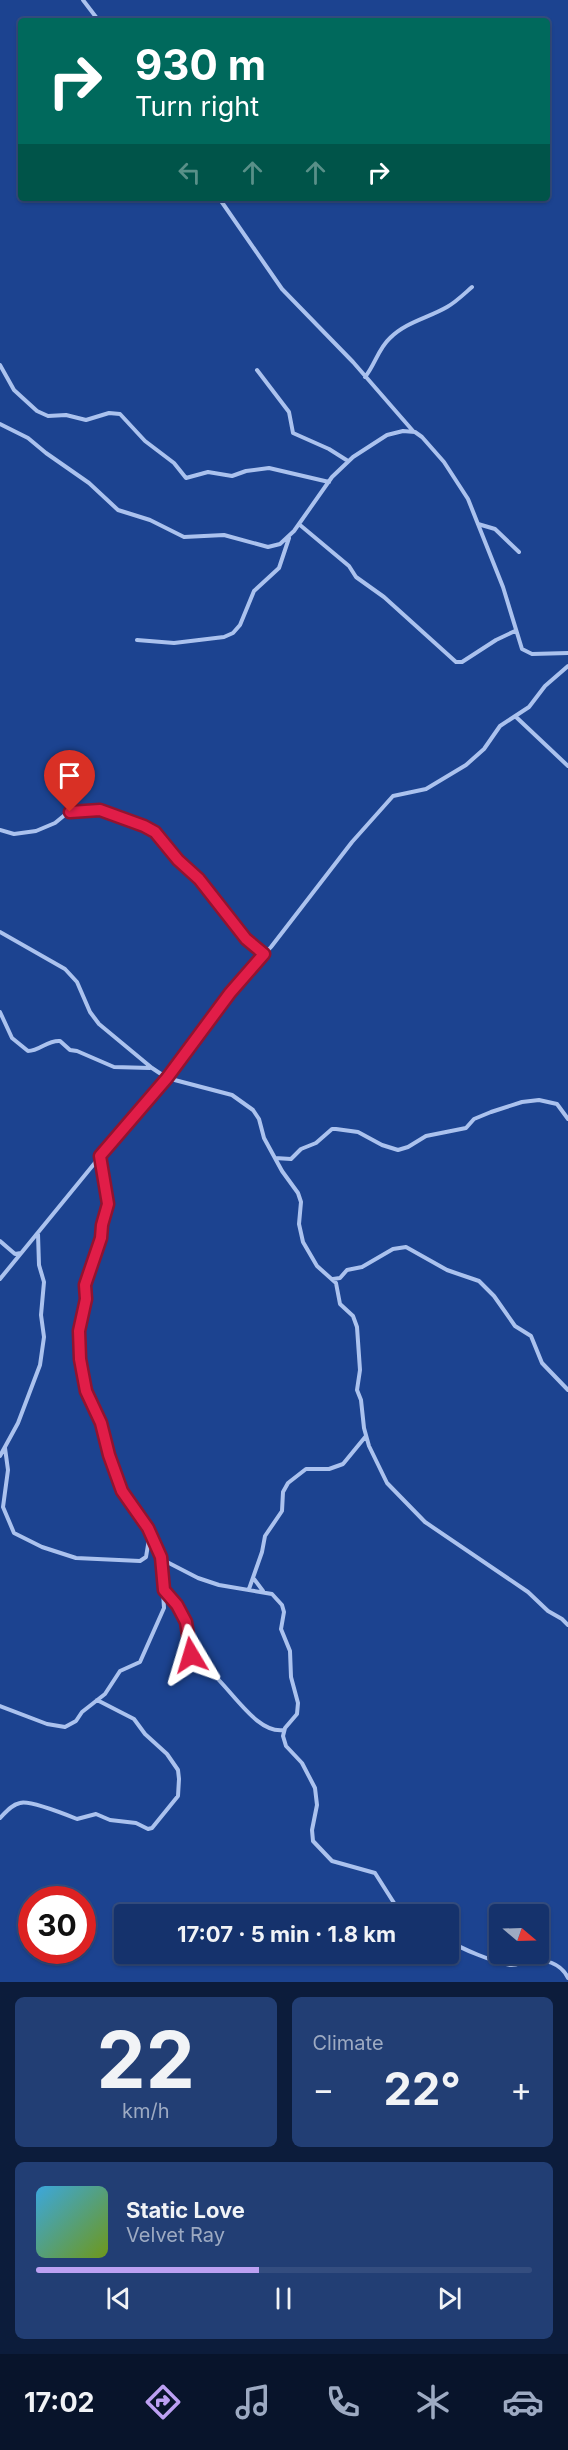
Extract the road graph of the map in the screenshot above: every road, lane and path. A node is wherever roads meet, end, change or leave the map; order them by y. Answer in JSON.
{"nodes":[{"id":1,"x":83,"y":0,"type":"edge"},
{"id":2,"x":97,"y":18,"type":"edge"},
{"id":3,"x":221,"y":201,"type":"edge"},
{"id":4,"x":472,"y":287,"type":"dead end"},
{"id":5,"x":0,"y":365,"type":"edge"},
{"id":6,"x":257,"y":370,"type":"dead end"},
{"id":7,"x":365,"y":377,"type":"junction"},
{"id":8,"x":0,"y":424,"type":"edge"},
{"id":9,"x":414,"y":432,"type":"junction"},
{"id":10,"x":348,"y":461,"type":"junction"},
{"id":11,"x":329,"y":482,"type":"junction"},
{"id":12,"x":478,"y":524,"type":"junction"},
{"id":13,"x":300,"y":525,"type":"junction"},
{"id":14,"x":289,"y":537,"type":"junction"},
{"id":15,"x":519,"y":552,"type":"dead end"},
{"id":16,"x":515,"y":631,"type":"junction"},
{"id":17,"x":137,"y":640,"type":"dead end"},
{"id":18,"x":568,"y":653,"type":"edge"},
{"id":19,"x":568,"y":666,"type":"edge"},
{"id":20,"x":515,"y":716,"type":"junction"},
{"id":21,"x":568,"y":766,"type":"edge"},
{"id":22,"x":0,"y":830,"type":"edge"},
{"id":23,"x":0,"y":932,"type":"edge"},
{"id":24,"x":264,"y":954,"type":"junction"},
{"id":25,"x":0,"y":1012,"type":"edge"},
{"id":26,"x":152,"y":1068,"type":"junction"},
{"id":27,"x":167,"y":1078,"type":"junction"},
{"id":28,"x":568,"y":1119,"type":"edge"},
{"id":29,"x":100,"y":1156,"type":"junction"},
{"id":30,"x":275,"y":1158,"type":"junction"},
{"id":31,"x":38,"y":1233,"type":"junction"},
{"id":32,"x":0,"y":1241,"type":"edge"},
{"id":33,"x":21,"y":1253,"type":"junction"},
{"id":34,"x":333,"y":1279,"type":"junction"},
{"id":35,"x":0,"y":1280,"type":"edge"},
{"id":36,"x":568,"y":1390,"type":"edge"},
{"id":37,"x":366,"y":1436,"type":"junction"},
{"id":38,"x":5,"y":1448,"type":"junction"},
{"id":39,"x":0,"y":1456,"type":"edge"},
{"id":40,"x":150,"y":1532,"type":"junction"},
{"id":41,"x":161,"y":1557,"type":"junction"},
{"id":42,"x":254,"y":1579,"type":"junction"},
{"id":43,"x":249,"y":1589,"type":"junction"},
{"id":44,"x":164,"y":1590,"type":"junction"},
{"id":45,"x":263,"y":1592,"type":"junction"},
{"id":46,"x":568,"y":1625,"type":"edge"},
{"id":47,"x":97,"y":1700,"type":"junction"},
{"id":48,"x":0,"y":1706,"type":"edge"},
{"id":49,"x":284,"y":1730,"type":"junction"},
{"id":50,"x":0,"y":1818,"type":"edge"},
{"id":51,"x":395,"y":1904,"type":"edge"},
{"id":52,"x":459,"y":1945,"type":"edge"},
{"id":53,"x":568,"y":1978,"type":"edge"}],
"edges":[{"from":1,"to":2,"type":"street"},
{"from":3,"to":7,"type":"street"},
{"from":4,"to":7,"type":"street"},
{"from":5,"to":11,"type":"street"},
{"from":6,"to":10,"type":"street"},
{"from":7,"to":9,"type":"street"},
{"from":8,"to":14,"type":"street"},
{"from":9,"to":10,"type":"street"},
{"from":9,"to":12,"type":"street"},
{"from":10,"to":11,"type":"street"},
{"from":11,"to":13,"type":"street"},
{"from":12,"to":15,"type":"street"},
{"from":12,"to":16,"type":"street"},
{"from":13,"to":14,"type":"street"},
{"from":13,"to":16,"type":"street"},
{"from":14,"to":17,"type":"street"},
{"from":16,"to":18,"type":"street"},
{"from":19,"to":20,"type":"street"},
{"from":20,"to":21,"type":"street"},
{"from":20,"to":24,"type":"street"},
{"from":22,"to":24,"type":"street"},
{"from":23,"to":26,"type":"street"},
{"from":24,"to":27,"type":"street"},
{"from":25,"to":26,"type":"street"},
{"from":26,"to":27,"type":"street"},
{"from":27,"to":29,"type":"street"},
{"from":27,"to":30,"type":"street"},
{"from":28,"to":30,"type":"street"},
{"from":29,"to":31,"type":"street"},
{"from":29,"to":40,"type":"street"},
{"from":30,"to":34,"type":"street"},
{"from":31,"to":33,"type":"street"},
{"from":31,"to":38,"type":"street"},
{"from":32,"to":33,"type":"street"},
{"from":33,"to":35,"type":"street"},
{"from":34,"to":36,"type":"street"},
{"from":34,"to":37,"type":"street"},
{"from":37,"to":42,"type":"street"},
{"from":37,"to":46,"type":"street"},
{"from":38,"to":39,"type":"street"},
{"from":38,"to":40,"type":"street"},
{"from":40,"to":41,"type":"street"},
{"from":41,"to":43,"type":"street"},
{"from":41,"to":44,"type":"street"},
{"from":42,"to":43,"type":"street"},
{"from":42,"to":45,"type":"street"},
{"from":43,"to":45,"type":"street"},
{"from":44,"to":47,"type":"street"},
{"from":44,"to":49,"type":"street"},
{"from":45,"to":49,"type":"street"},
{"from":47,"to":48,"type":"street"},
{"from":47,"to":50,"type":"street"},
{"from":49,"to":51,"type":"street"},
{"from":52,"to":53,"type":"street"}]}
